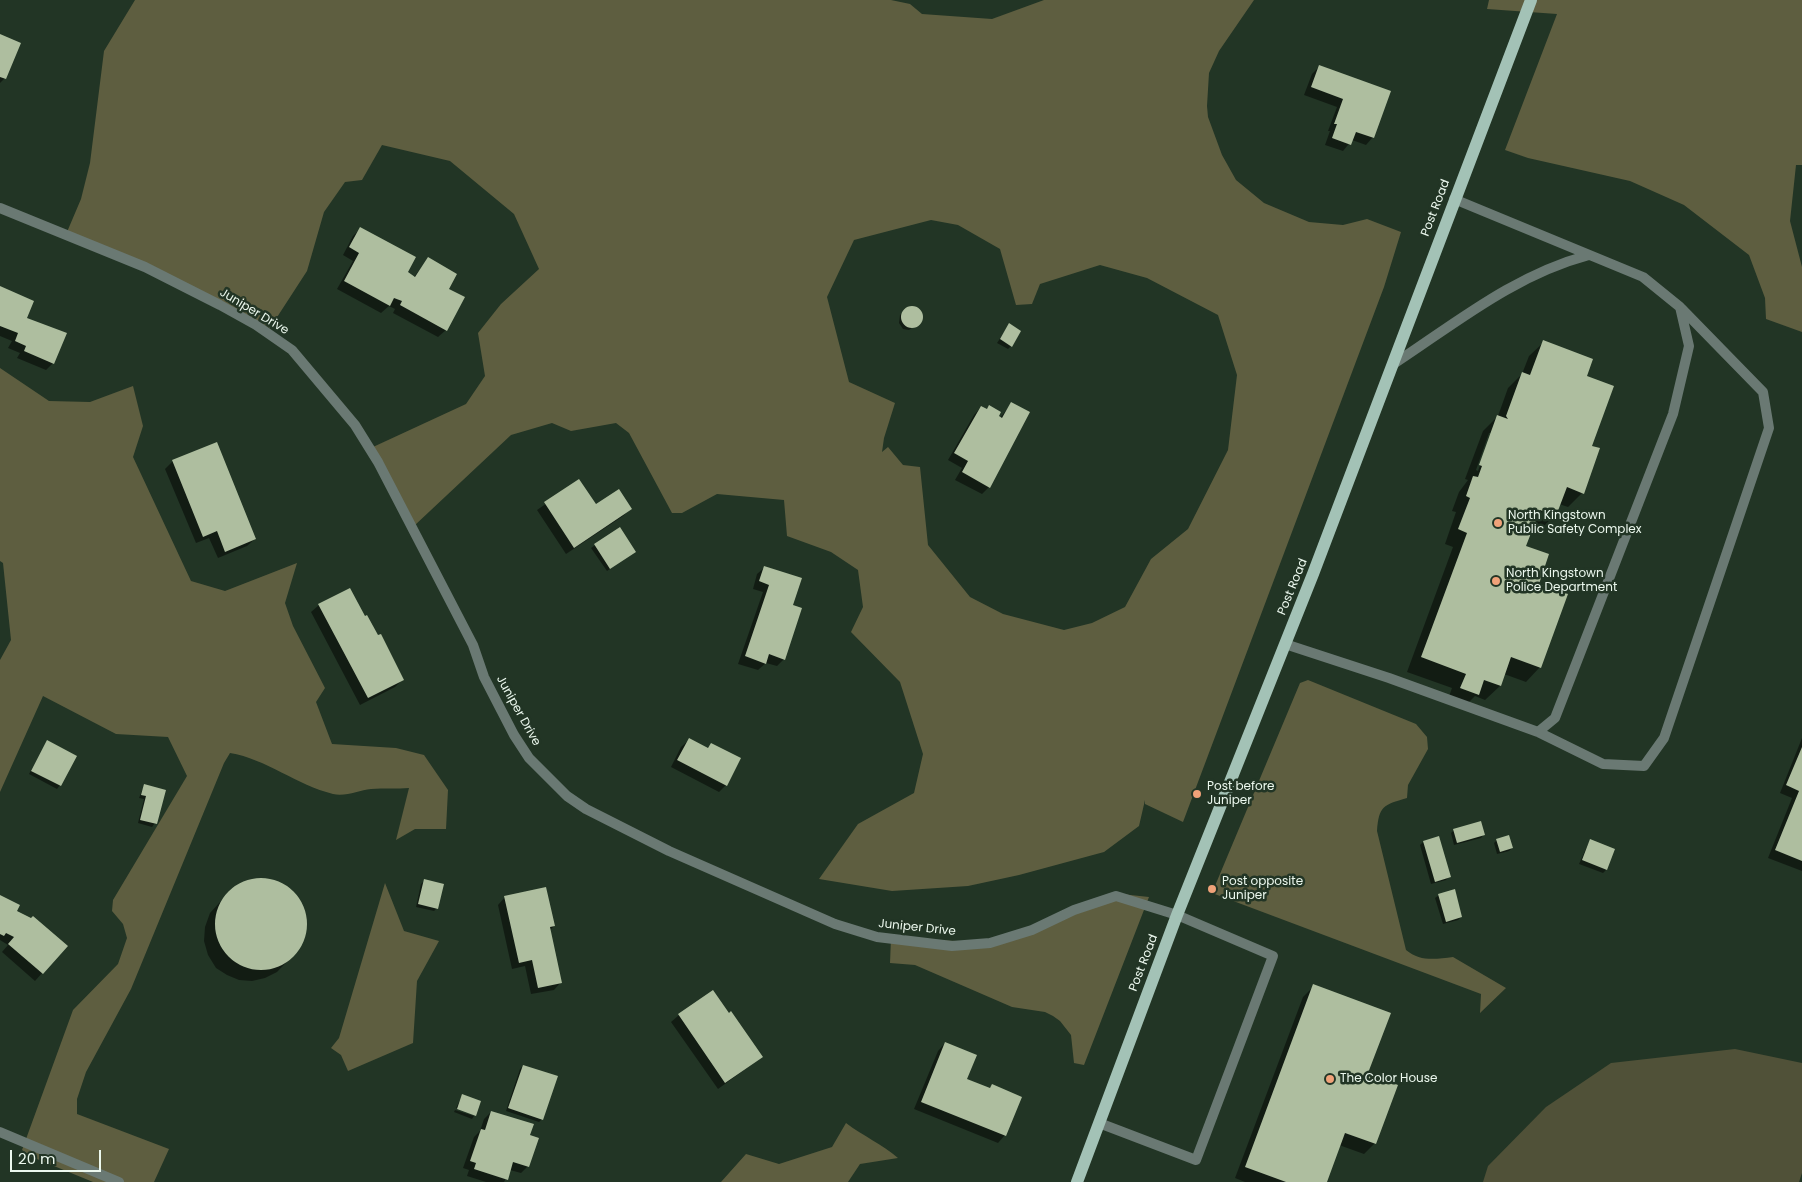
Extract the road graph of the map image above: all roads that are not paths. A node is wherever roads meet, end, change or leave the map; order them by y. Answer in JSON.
{"nodes":[{"id":1,"x":1531,"y":0,"type":"edge"},
{"id":2,"x":1454,"y":199,"type":"junction"},
{"id":3,"x":0,"y":208,"type":"edge"},
{"id":4,"x":1589,"y":255,"type":"junction"},
{"id":5,"x":1680,"y":307,"type":"junction"},
{"id":6,"x":1392,"y":365,"type":"junction"},
{"id":7,"x":1285,"y":644,"type":"junction"},
{"id":8,"x":1538,"y":732,"type":"junction"},
{"id":9,"x":1176,"y":915,"type":"junction"},
{"id":10,"x":1098,"y":1123,"type":"junction"},
{"id":11,"x":0,"y":1132,"type":"edge"},
{"id":12,"x":119,"y":1182,"type":"edge"},
{"id":13,"x":1077,"y":1182,"type":"edge"}],
"edges":[{"from":1,"to":2,"type":"main road","name":"Post Road"},
{"from":2,"to":4,"type":"street"},
{"from":2,"to":6,"type":"main road","name":"Post Road"},
{"from":3,"to":9,"type":"street","name":"Juniper Drive"},
{"from":4,"to":5,"type":"street"},
{"from":4,"to":6,"type":"street"},
{"from":5,"to":8,"type":"street"},
{"from":5,"to":8,"type":"street"},
{"from":6,"to":7,"type":"main road","name":"Post Road"},
{"from":7,"to":8,"type":"street"},
{"from":7,"to":9,"type":"main road","name":"Post Road"},
{"from":9,"to":10,"type":"main road","name":"Post Road"},
{"from":9,"to":10,"type":"street","name":"Juniper Drive"},
{"from":10,"to":13,"type":"main road","name":"Post Road"},
{"from":11,"to":12,"type":"street"}]}
